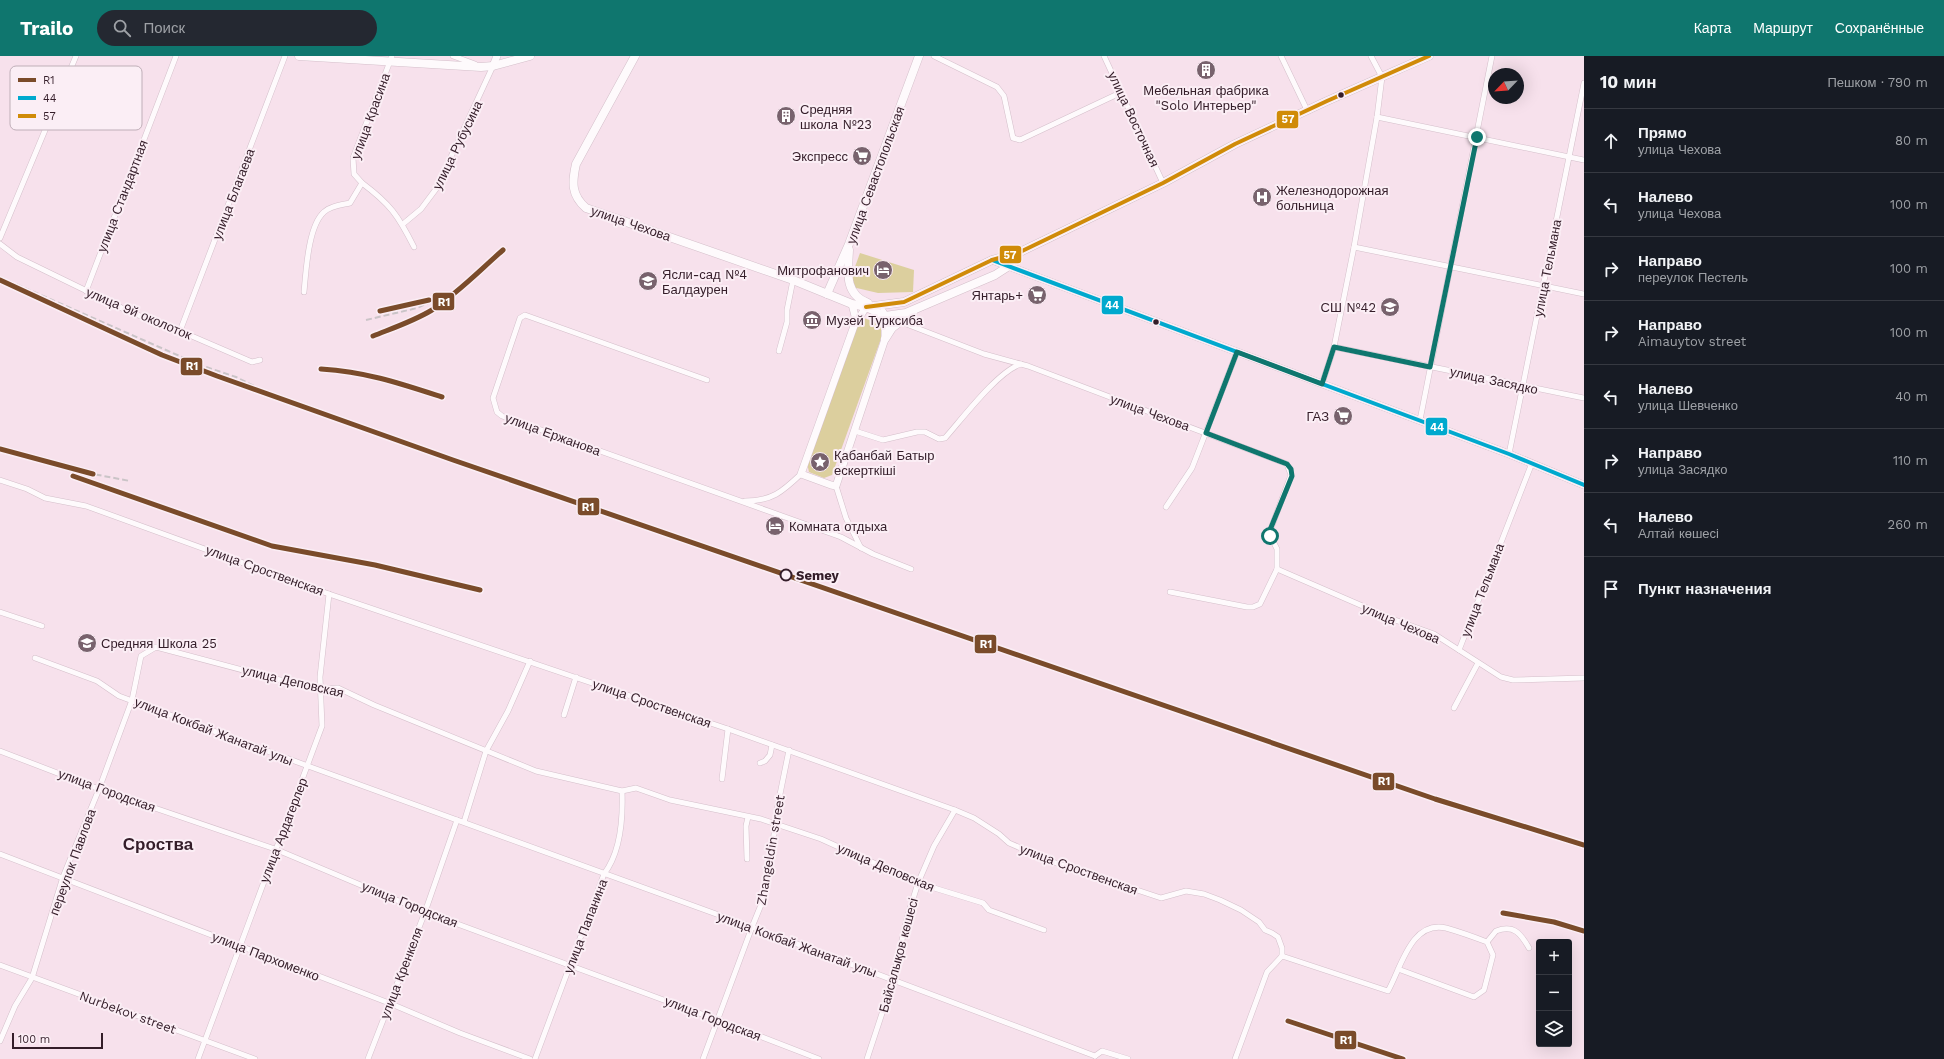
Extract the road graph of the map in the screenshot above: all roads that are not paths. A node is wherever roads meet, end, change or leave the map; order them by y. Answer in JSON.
{"nodes":[{"id":1,"x":76,"y":56,"type":"edge"},
{"id":2,"x":176,"y":56,"type":"edge"},
{"id":3,"x":285,"y":56,"type":"edge"},
{"id":4,"x":299,"y":56,"type":"edge"},
{"id":5,"x":453,"y":56,"type":"edge"},
{"id":6,"x":497,"y":56,"type":"edge"},
{"id":7,"x":530,"y":56,"type":"edge"},
{"id":8,"x":635,"y":56,"type":"edge"},
{"id":9,"x":919,"y":56,"type":"edge"},
{"id":10,"x":934,"y":56,"type":"edge"},
{"id":11,"x":1104,"y":56,"type":"edge"},
{"id":12,"x":1281,"y":56,"type":"edge"},
{"id":13,"x":1371,"y":56,"type":"edge"},
{"id":14,"x":1429,"y":56,"type":"edge"},
{"id":15,"x":1492,"y":56,"type":"edge"},
{"id":16,"x":390,"y":59,"type":"edge"},
{"id":17,"x":72,"y":66,"type":"edge"},
{"id":18,"x":494,"y":66,"type":"junction"},
{"id":19,"x":481,"y":67,"type":"junction"},
{"id":20,"x":1382,"y":77,"type":"junction"},
{"id":21,"x":1584,"y":83,"type":"edge"},
{"id":22,"x":1122,"y":92,"type":"junction"},
{"id":23,"x":1307,"y":110,"type":"junction"},
{"id":24,"x":1377,"y":117,"type":"junction"},
{"id":25,"x":45,"y":130,"type":"edge"},
{"id":26,"x":1477,"y":137,"type":"junction"},
{"id":27,"x":1568,"y":157,"type":"junction"},
{"id":28,"x":1584,"y":160,"type":"edge"},
{"id":29,"x":362,"y":183,"type":"junction"},
{"id":30,"x":1163,"y":183,"type":"junction"},
{"id":31,"x":403,"y":224,"type":"junction"},
{"id":32,"x":0,"y":238,"type":"edge"},
{"id":33,"x":0,"y":244,"type":"edge"},
{"id":34,"x":849,"y":244,"type":"junction"},
{"id":35,"x":414,"y":247,"type":"dead end"},
{"id":36,"x":1354,"y":247,"type":"junction"},
{"id":37,"x":1020,"y":252,"type":"junction"},
{"id":38,"x":992,"y":260,"type":"junction"},
{"id":39,"x":1009,"y":266,"type":"junction"},
{"id":40,"x":1451,"y":267,"type":"junction"},
{"id":41,"x":793,"y":280,"type":"junction"},
{"id":42,"x":1543,"y":286,"type":"junction"},
{"id":43,"x":86,"y":291,"type":"junction"},
{"id":44,"x":304,"y":292,"type":"dead end"},
{"id":45,"x":828,"y":294,"type":"junction"},
{"id":46,"x":1584,"y":294,"type":"edge"},
{"id":47,"x":852,"y":304,"type":"junction"},
{"id":48,"x":870,"y":306,"type":"junction"},
{"id":49,"x":920,"y":307,"type":"junction"},
{"id":50,"x":885,"y":316,"type":"junction"},
{"id":51,"x":901,"y":321,"type":"junction"},
{"id":52,"x":854,"y":326,"type":"junction"},
{"id":53,"x":180,"y":331,"type":"junction"},
{"id":54,"x":885,"y":339,"type":"junction"},
{"id":55,"x":1334,"y":347,"type":"junction"},
{"id":56,"x":779,"y":351,"type":"dead end"},
{"id":57,"x":1237,"y":352,"type":"junction"},
{"id":58,"x":260,"y":360,"type":"dead end"},
{"id":59,"x":1022,"y":364,"type":"junction"},
{"id":60,"x":1430,"y":367,"type":"junction"},
{"id":61,"x":708,"y":380,"type":"dead end"},
{"id":62,"x":1322,"y":384,"type":"junction"},
{"id":63,"x":1524,"y":386,"type":"junction"},
{"id":64,"x":1584,"y":398,"type":"edge"},
{"id":65,"x":1420,"y":420,"type":"junction"},
{"id":66,"x":855,"y":431,"type":"junction"},
{"id":67,"x":1206,"y":433,"type":"junction"},
{"id":68,"x":1509,"y":454,"type":"junction"},
{"id":69,"x":1532,"y":463,"type":"junction"},
{"id":70,"x":801,"y":474,"type":"junction"},
{"id":71,"x":0,"y":481,"type":"edge"},
{"id":72,"x":1584,"y":485,"type":"edge"},
{"id":73,"x":836,"y":486,"type":"junction"},
{"id":74,"x":740,"y":501,"type":"junction"},
{"id":75,"x":1166,"y":506,"type":"dead end"},
{"id":76,"x":862,"y":549,"type":"junction"},
{"id":77,"x":911,"y":569,"type":"dead end"},
{"id":78,"x":1277,"y":569,"type":"junction"},
{"id":79,"x":1170,"y":592,"type":"dead end"},
{"id":80,"x":329,"y":594,"type":"junction"},
{"id":81,"x":0,"y":612,"type":"edge"},
{"id":82,"x":42,"y":626,"type":"dead end"},
{"id":83,"x":1459,"y":650,"type":"junction"},
{"id":84,"x":141,"y":656,"type":"joint"},
{"id":85,"x":35,"y":658,"type":"dead end"},
{"id":86,"x":530,"y":661,"type":"junction"},
{"id":87,"x":1478,"y":663,"type":"junction"},
{"id":88,"x":576,"y":677,"type":"junction"},
{"id":89,"x":1584,"y":678,"type":"edge"},
{"id":90,"x":320,"y":689,"type":"junction"},
{"id":91,"x":132,"y":700,"type":"junction"},
{"id":92,"x":1454,"y":708,"type":"dead end"},
{"id":93,"x":564,"y":715,"type":"dead end"},
{"id":94,"x":728,"y":729,"type":"junction"},
{"id":95,"x":772,"y":745,"type":"junction"},
{"id":96,"x":790,"y":750,"type":"junction"},
{"id":97,"x":0,"y":751,"type":"edge"},
{"id":98,"x":486,"y":751,"type":"junction"},
{"id":99,"x":760,"y":763,"type":"dead end"},
{"id":100,"x":308,"y":766,"type":"junction"},
{"id":101,"x":722,"y":778,"type":"dead end"},
{"id":102,"x":99,"y":789,"type":"junction"},
{"id":103,"x":622,"y":791,"type":"junction"},
{"id":104,"x":955,"y":810,"type":"junction"},
{"id":105,"x":748,"y":817,"type":"junction"},
{"id":106,"x":457,"y":820,"type":"junction"},
{"id":107,"x":464,"y":822,"type":"junction"},
{"id":108,"x":775,"y":824,"type":"junction"},
{"id":109,"x":275,"y":849,"type":"junction"},
{"id":110,"x":0,"y":854,"type":"edge"},
{"id":111,"x":747,"y":859,"type":"dead end"},
{"id":112,"x":604,"y":874,"type":"junction"},
{"id":113,"x":64,"y":878,"type":"junction"},
{"id":114,"x":918,"y":883,"type":"junction"},
{"id":115,"x":425,"y":912,"type":"junction"},
{"id":116,"x":752,"y":927,"type":"junction"},
{"id":117,"x":1044,"y":930,"type":"dead end"},
{"id":118,"x":1488,"y":942,"type":"junction"},
{"id":119,"x":240,"y":946,"type":"junction"},
{"id":120,"x":1529,"y":948,"type":"dead end"},
{"id":121,"x":1282,"y":956,"type":"junction"},
{"id":122,"x":0,"y":965,"type":"edge"},
{"id":123,"x":569,"y":966,"type":"junction"},
{"id":124,"x":1398,"y":969,"type":"junction"},
{"id":125,"x":32,"y":978,"type":"junction"},
{"id":126,"x":893,"y":980,"type":"junction"},
{"id":127,"x":389,"y":1003,"type":"junction"},
{"id":128,"x":718,"y":1020,"type":"junction"},
{"id":129,"x":205,"y":1039,"type":"junction"},
{"id":130,"x":0,"y":1041,"type":"edge"},
{"id":131,"x":1094,"y":1058,"type":"edge"},
{"id":132,"x":198,"y":1059,"type":"edge"},
{"id":133,"x":255,"y":1059,"type":"edge"},
{"id":134,"x":368,"y":1059,"type":"edge"},
{"id":135,"x":530,"y":1059,"type":"edge"},
{"id":136,"x":536,"y":1059,"type":"edge"},
{"id":137,"x":703,"y":1059,"type":"edge"},
{"id":138,"x":819,"y":1059,"type":"edge"},
{"id":139,"x":867,"y":1059,"type":"edge"},
{"id":140,"x":1128,"y":1059,"type":"edge"},
{"id":141,"x":1235,"y":1059,"type":"edge"}],
"edges":[{"from":1,"to":17,"type":"street"},
{"from":2,"to":43,"type":"street","name":"улица Стандартная"},
{"from":3,"to":53,"type":"street","name":"улица Благаева"},
{"from":4,"to":16,"type":"main road"},
{"from":5,"to":19,"type":"street"},
{"from":6,"to":18,"type":"street","name":"улица Рубусина"},
{"from":7,"to":18,"type":"main road"},
{"from":8,"to":41,"type":"main road","name":"улица Чехова"},
{"from":9,"to":34,"type":"main road","name":"улица Севастопольская"},
{"from":10,"to":22,"type":"street"},
{"from":11,"to":22,"type":"street","name":"улица Восточная"},
{"from":12,"to":23,"type":"street"},
{"from":13,"to":20,"type":"street"},
{"from":14,"to":20,"type":"main road"},
{"from":15,"to":26,"type":"street"},
{"from":16,"to":19,"type":"main road"},
{"from":16,"to":29,"type":"street","name":"улица Красина"},
{"from":18,"to":19,"type":"main road"},
{"from":18,"to":31,"type":"street","name":"улица Рубусина"},
{"from":20,"to":23,"type":"main road"},
{"from":20,"to":24,"type":"street"},
{"from":21,"to":27,"type":"street","name":"улица Тельмана"},
{"from":22,"to":30,"type":"street","name":"улица Восточная"},
{"from":23,"to":30,"type":"main road"},
{"from":24,"to":26,"type":"street"},
{"from":24,"to":36,"type":"street"},
{"from":25,"to":32,"type":"street"},
{"from":26,"to":27,"type":"street"},
{"from":26,"to":40,"type":"street"},
{"from":27,"to":28,"type":"street"},
{"from":27,"to":42,"type":"street","name":"улица Тельмана"},
{"from":29,"to":31,"type":"street"},
{"from":29,"to":44,"type":"street"},
{"from":30,"to":37,"type":"main road"},
{"from":31,"to":35,"type":"street"},
{"from":33,"to":43,"type":"street","name":"улица 9й околоток"},
{"from":34,"to":45,"type":"main road","name":"улица Севастопольская"},
{"from":34,"to":48,"type":"main road"},
{"from":36,"to":40,"type":"street"},
{"from":36,"to":55,"type":"street"},
{"from":37,"to":38,"type":"main road"},
{"from":37,"to":39,"type":"main road"},
{"from":38,"to":39,"type":"street"},
{"from":38,"to":48,"type":"main road"},
{"from":39,"to":49,"type":"main road"},
{"from":39,"to":57,"type":"street"},
{"from":40,"to":42,"type":"street"},
{"from":40,"to":60,"type":"street"},
{"from":41,"to":45,"type":"main road","name":"улица Чехова"},
{"from":41,"to":56,"type":"street"},
{"from":42,"to":46,"type":"street"},
{"from":42,"to":63,"type":"street","name":"улица Тельмана"},
{"from":43,"to":53,"type":"street","name":"улица 9й околоток"},
{"from":45,"to":47,"type":"main road","name":"улица Чехова"},
{"from":47,"to":48,"type":"main road","name":"улица Чехова"},
{"from":47,"to":52,"type":"street"},
{"from":48,"to":50,"type":"main road","name":"улица Чехова"},
{"from":48,"to":52,"type":"street"},
{"from":49,"to":50,"type":"main road"},
{"from":49,"to":51,"type":"main road"},
{"from":50,"to":51,"type":"street","name":"улица Чехова"},
{"from":50,"to":54,"type":"street"},
{"from":51,"to":54,"type":"main road"},
{"from":51,"to":59,"type":"street","name":"улица Чехова"},
{"from":52,"to":70,"type":"street"},
{"from":53,"to":58,"type":"street","name":"улица 9й околоток"},
{"from":54,"to":66,"type":"street"},
{"from":55,"to":60,"type":"street","name":"улица Засядко"},
{"from":55,"to":62,"type":"street"},
{"from":57,"to":62,"type":"street"},
{"from":57,"to":67,"type":"street"},
{"from":59,"to":66,"type":"street"},
{"from":59,"to":67,"type":"street","name":"улица Чехова"},
{"from":60,"to":63,"type":"street","name":"улица Засядко"},
{"from":60,"to":65,"type":"street"},
{"from":61,"to":74,"type":"street","name":"улица Ержанова"},
{"from":62,"to":65,"type":"street"},
{"from":63,"to":64,"type":"street","name":"улица Засядко"},
{"from":63,"to":68,"type":"street","name":"улица Тельмана"},
{"from":65,"to":68,"type":"street"},
{"from":66,"to":73,"type":"street"},
{"from":67,"to":75,"type":"street"},
{"from":67,"to":78,"type":"street","name":"улица Чехова"},
{"from":68,"to":69,"type":"street"},
{"from":69,"to":72,"type":"street"},
{"from":69,"to":83,"type":"street","name":"улица Тельмана"},
{"from":70,"to":73,"type":"street"},
{"from":70,"to":74,"type":"street"},
{"from":71,"to":80,"type":"street","name":"улица Сроственская"},
{"from":73,"to":76,"type":"street"},
{"from":74,"to":76,"type":"street","name":"улица Ержанова"},
{"from":76,"to":77,"type":"street","name":"улица Ержанова"},
{"from":78,"to":79,"type":"street","name":"улица Чехова"},
{"from":78,"to":83,"type":"street","name":"улица Чехова"},
{"from":80,"to":86,"type":"street","name":"улица Сроственская"},
{"from":80,"to":90,"type":"street","name":"улица Ардагерлер"},
{"from":81,"to":82,"type":"street"},
{"from":83,"to":87,"type":"street","name":"улица Чехова"},
{"from":84,"to":90,"type":"street","name":"улица Деповская"},
{"from":84,"to":91,"type":"street","name":"переулок Павлова"},
{"from":85,"to":91,"type":"street","name":"улица Кокбай Жанатай улы"},
{"from":86,"to":88,"type":"street","name":"улица Сроственская"},
{"from":86,"to":98,"type":"street"},
{"from":87,"to":89,"type":"street","name":"улица Чехова"},
{"from":87,"to":92,"type":"street"},
{"from":88,"to":93,"type":"street","name":"улица Сроственская"},
{"from":88,"to":94,"type":"street","name":"улица Сроственская"},
{"from":90,"to":98,"type":"street","name":"улица Деповская"},
{"from":90,"to":100,"type":"street","name":"улица Ардагерлер"},
{"from":91,"to":100,"type":"street","name":"улица Кокбай Жанатай улы"},
{"from":91,"to":102,"type":"street","name":"переулок Павлова"},
{"from":94,"to":95,"type":"street","name":"улица Сроственская"},
{"from":94,"to":101,"type":"street","name":"улица Сроственская"},
{"from":95,"to":96,"type":"street","name":"улица Сроственская"},
{"from":95,"to":99,"type":"street"},
{"from":96,"to":104,"type":"street","name":"улица Сроственская"},
{"from":96,"to":108,"type":"street","name":"Zhangeldin street"},
{"from":97,"to":102,"type":"street","name":"улица Городская"},
{"from":98,"to":103,"type":"street","name":"улица Деповская"},
{"from":98,"to":107,"type":"street"},
{"from":100,"to":106,"type":"street","name":"улица Кокбай Жанатай улы"},
{"from":100,"to":109,"type":"street","name":"улица Ардагерлер"},
{"from":102,"to":109,"type":"street","name":"улица Городская"},
{"from":102,"to":113,"type":"street","name":"переулок Павлова"},
{"from":103,"to":105,"type":"street","name":"улица Деповская"},
{"from":103,"to":112,"type":"street","name":"улица Папанина"},
{"from":104,"to":114,"type":"street","name":"Байсалықов көшесі"},
{"from":104,"to":121,"type":"street","name":"улица Сроственская"},
{"from":105,"to":108,"type":"street","name":"улица Деповская"},
{"from":105,"to":111,"type":"street"},
{"from":106,"to":107,"type":"street","name":"улица Кокбай Жанатай улы"},
{"from":106,"to":115,"type":"street","name":"улица Кренкеля"},
{"from":107,"to":112,"type":"street","name":"улица Кокбай Жанатай улы"},
{"from":108,"to":114,"type":"street","name":"улица Деповская"},
{"from":108,"to":116,"type":"street","name":"Zhangeldin street"},
{"from":109,"to":115,"type":"street","name":"улица Городская"},
{"from":109,"to":119,"type":"street","name":"улица Ардагерлер"},
{"from":110,"to":113,"type":"street","name":"улица Пархоменко"},
{"from":112,"to":116,"type":"street","name":"улица Кокбай Жанатай улы"},
{"from":112,"to":123,"type":"street","name":"улица Папанина"},
{"from":113,"to":119,"type":"street","name":"улица Пархоменко"},
{"from":113,"to":125,"type":"street","name":"переулок Павлова"},
{"from":114,"to":117,"type":"street","name":"улица Деповская"},
{"from":114,"to":126,"type":"street","name":"Байсалықов көшесі"},
{"from":115,"to":123,"type":"street","name":"улица Городская"},
{"from":115,"to":127,"type":"street","name":"улица Кренкеля"},
{"from":116,"to":126,"type":"street","name":"улица Кокбай Жанатай улы"},
{"from":116,"to":128,"type":"street","name":"Zhangeldin street"},
{"from":118,"to":120,"type":"street"},
{"from":118,"to":124,"type":"street"},
{"from":118,"to":124,"type":"street"},
{"from":119,"to":127,"type":"street","name":"улица Пархоменко"},
{"from":119,"to":129,"type":"street","name":"улица Ардагерлер"},
{"from":121,"to":124,"type":"street"},
{"from":121,"to":141,"type":"street"},
{"from":122,"to":125,"type":"street","name":"Nurbekov street"},
{"from":123,"to":128,"type":"street","name":"улица Городская"},
{"from":123,"to":136,"type":"street","name":"улица Папанина"},
{"from":125,"to":129,"type":"street","name":"Nurbekov street"},
{"from":125,"to":130,"type":"street","name":"переулок Павлова"},
{"from":126,"to":131,"type":"street","name":"улица Кокбай Жанатай улы"},
{"from":126,"to":139,"type":"street","name":"Байсалықов көшесі"},
{"from":127,"to":134,"type":"street","name":"улица Кренкеля"},
{"from":127,"to":135,"type":"street","name":"улица Пархоменко"},
{"from":128,"to":137,"type":"street","name":"Zhangeldin street"},
{"from":128,"to":138,"type":"street","name":"улица Городская"},
{"from":129,"to":132,"type":"street","name":"улица Ардагерлер"},
{"from":129,"to":133,"type":"street","name":"Nurbekov street"},
{"from":131,"to":140,"type":"street","name":"улица Кокбай Жанатай улы"}]}
